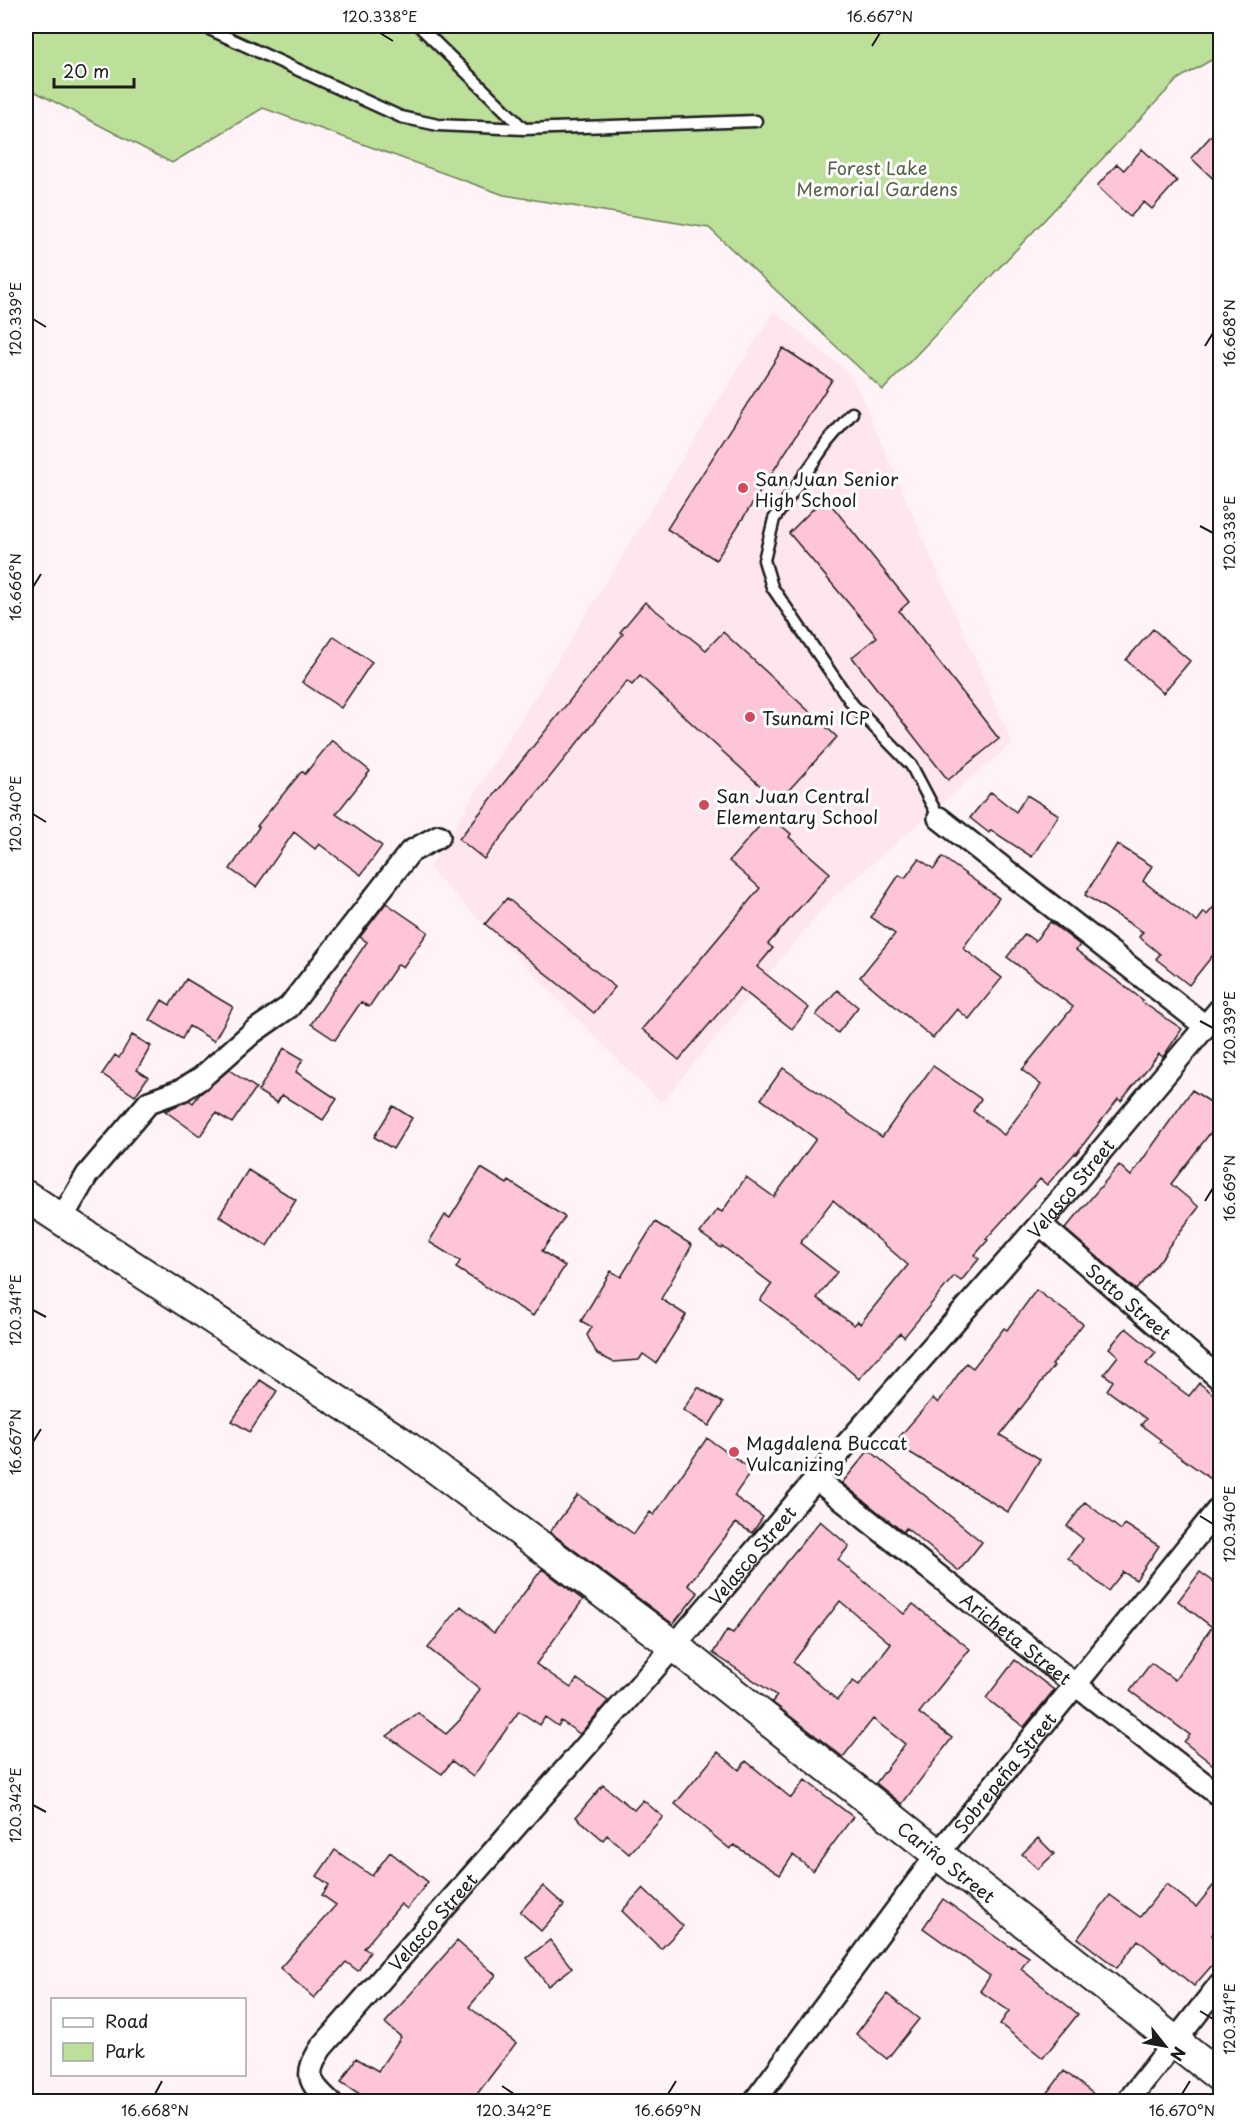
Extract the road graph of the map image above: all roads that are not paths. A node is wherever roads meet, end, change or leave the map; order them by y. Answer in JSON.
{"nodes":[{"id":1,"x":419,"y":26,"type":"edge"},
{"id":2,"x":209,"y":29,"type":"dead end"},
{"id":3,"x":756,"y":121,"type":"dead end"},
{"id":4,"x":524,"y":129,"type":"junction"},
{"id":5,"x":852,"y":413,"type":"dead end"},
{"id":6,"x":939,"y":818,"type":"joint"},
{"id":7,"x":439,"y":836,"type":"dead end"},
{"id":8,"x":1221,"y":1009,"type":"edge"},
{"id":9,"x":1205,"y":1026,"type":"junction"},
{"id":10,"x":26,"y":1196,"type":"edge"},
{"id":11,"x":62,"y":1218,"type":"junction"},
{"id":12,"x":1040,"y":1224,"type":"junction"},
{"id":13,"x":1221,"y":1379,"type":"edge"},
{"id":14,"x":816,"y":1479,"type":"junction"},
{"id":15,"x":1221,"y":1507,"type":"edge"},
{"id":16,"x":674,"y":1646,"type":"junction"},
{"id":17,"x":1077,"y":1686,"type":"junction"},
{"id":18,"x":1221,"y":1796,"type":"edge"},
{"id":19,"x":937,"y":1855,"type":"junction"},
{"id":20,"x":1221,"y":1984,"type":"edge"},
{"id":21,"x":1177,"y":2041,"type":"junction"},
{"id":22,"x":1221,"y":2077,"type":"edge"},
{"id":23,"x":330,"y":2102,"type":"edge"},
{"id":24,"x":754,"y":2102,"type":"edge"},
{"id":25,"x":1127,"y":2102,"type":"edge"}],
"edges":[{"from":1,"to":4,"type":"lane"},
{"from":2,"to":4,"type":"lane"},
{"from":3,"to":4,"type":"lane"},
{"from":5,"to":6,"type":"lane"},
{"from":6,"to":9,"type":"street"},
{"from":7,"to":11,"type":"street"},
{"from":8,"to":9,"type":"street","name":"Velasco Street"},
{"from":9,"to":12,"type":"street","name":"Velasco Street"},
{"from":10,"to":11,"type":"street","name":"Cariño Street"},
{"from":11,"to":16,"type":"street","name":"Cariño Street"},
{"from":12,"to":13,"type":"street","name":"Sotto Street"},
{"from":12,"to":14,"type":"street","name":"Velasco Street"},
{"from":14,"to":16,"type":"street","name":"Velasco Street"},
{"from":14,"to":17,"type":"street","name":"Aricheta Street"},
{"from":15,"to":17,"type":"street","name":"Sobrepeña Street"},
{"from":16,"to":19,"type":"street","name":"Cariño Street"},
{"from":16,"to":23,"type":"street","name":"Velasco Street"},
{"from":17,"to":18,"type":"street","name":"Aricheta Street"},
{"from":17,"to":19,"type":"street","name":"Sobrepeña Street"},
{"from":19,"to":21,"type":"street","name":"Cariño Street"},
{"from":19,"to":24,"type":"street","name":"Sobrepeña Street"},
{"from":20,"to":21,"type":"street"},
{"from":21,"to":22,"type":"street","name":"Cariño Street"},
{"from":21,"to":25,"type":"street"}]}
